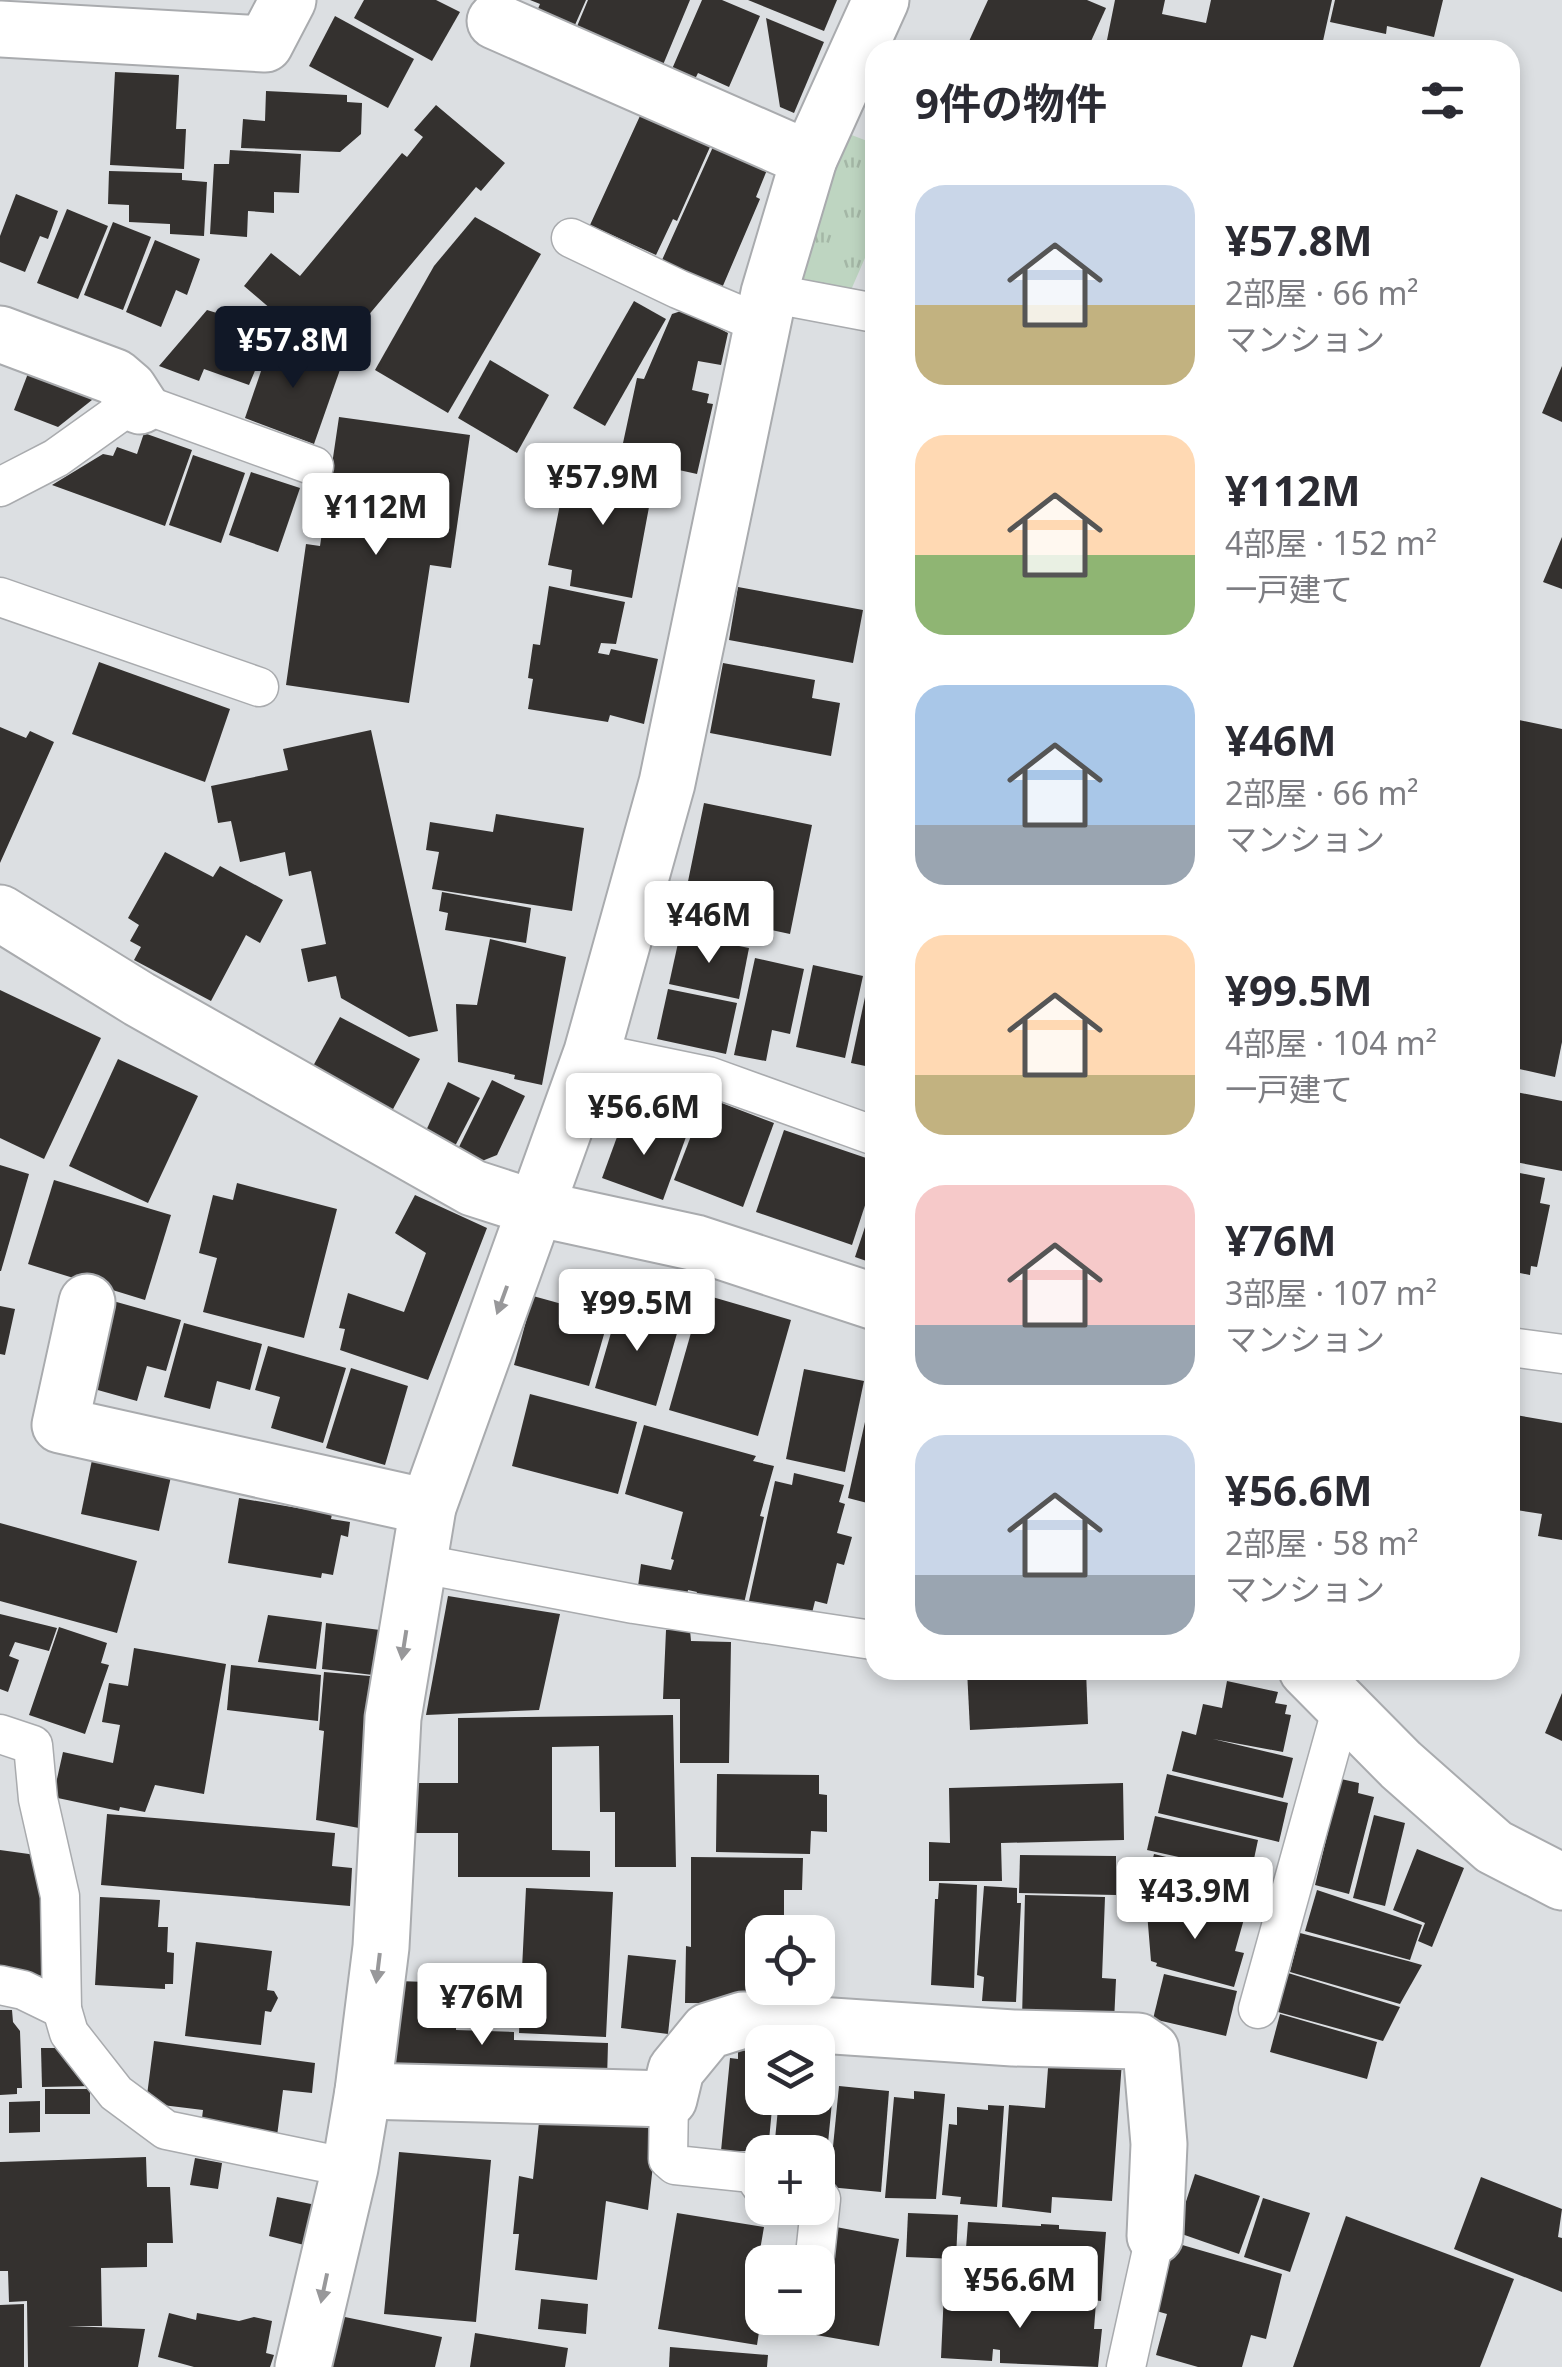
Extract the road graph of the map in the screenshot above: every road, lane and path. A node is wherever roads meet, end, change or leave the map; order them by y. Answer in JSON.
{"nodes":[{"id":1,"x":288,"y":0,"type":"edge"},
{"id":2,"x":881,"y":0,"type":"edge"},
{"id":3,"x":494,"y":22,"type":"dead end"},
{"id":4,"x":0,"y":29,"type":"edge"},
{"id":5,"x":809,"y":159,"type":"junction"},
{"id":6,"x":571,"y":238,"type":"dead end"},
{"id":7,"x":765,"y":309,"type":"junction"},
{"id":8,"x":865,"y":312,"type":"edge"},
{"id":9,"x":0,"y":334,"type":"edge"},
{"id":10,"x":140,"y":406,"type":"junction"},
{"id":11,"x":314,"y":466,"type":"dead end"},
{"id":12,"x":0,"y":488,"type":"edge"},
{"id":13,"x":0,"y":596,"type":"edge"},
{"id":14,"x":259,"y":687,"type":"dead end"},
{"id":15,"x":0,"y":912,"type":"edge"},
{"id":16,"x":592,"y":1052,"type":"junction"},
{"id":17,"x":865,"y":1132,"type":"edge"},
{"id":18,"x":535,"y":1208,"type":"junction"},
{"id":19,"x":865,"y":1299,"type":"edge"},
{"id":20,"x":87,"y":1302,"type":"dead end"},
{"id":21,"x":1520,"y":1348,"type":"edge"},
{"id":22,"x":1562,"y":1354,"type":"edge"},
{"id":23,"x":428,"y":1507,"type":"junction"},
{"id":24,"x":417,"y":1562,"type":"junction"},
{"id":25,"x":865,"y":1639,"type":"edge"},
{"id":26,"x":1324,"y":1688,"type":"edge"},
{"id":27,"x":0,"y":1734,"type":"edge"},
{"id":28,"x":1562,"y":1882,"type":"edge"},
{"id":29,"x":0,"y":1985,"type":"edge"},
{"id":30,"x":62,"y":2009,"type":"junction"},
{"id":31,"x":1258,"y":2010,"type":"dead end"},
{"id":32,"x":363,"y":2091,"type":"junction"},
{"id":33,"x":668,"y":2099,"type":"junction"},
{"id":34,"x":350,"y":2168,"type":"junction"},
{"id":35,"x":745,"y":2172,"type":"edge"},
{"id":36,"x":1155,"y":2236,"type":"joint"},
{"id":37,"x":304,"y":2367,"type":"edge"},
{"id":38,"x":1126,"y":2367,"type":"edge"}],
"edges":[{"from":1,"to":4,"type":"street"},
{"from":2,"to":5,"type":"street"},
{"from":3,"to":5,"type":"street"},
{"from":5,"to":7,"type":"street"},
{"from":6,"to":7,"type":"lane"},
{"from":7,"to":8,"type":"lane"},
{"from":7,"to":16,"type":"street"},
{"from":9,"to":10,"type":"street"},
{"from":10,"to":11,"type":"lane"},
{"from":10,"to":12,"type":"lane"},
{"from":13,"to":14,"type":"lane"},
{"from":15,"to":18,"type":"street"},
{"from":16,"to":17,"type":"lane"},
{"from":16,"to":18,"type":"street"},
{"from":18,"to":19,"type":"street"},
{"from":18,"to":23,"type":"street","one_way":true},
{"from":20,"to":23,"type":"street"},
{"from":21,"to":22,"type":"lane"},
{"from":23,"to":24,"type":"street"},
{"from":24,"to":25,"type":"lane"},
{"from":24,"to":32,"type":"street","one_way":true},
{"from":26,"to":28,"type":"street"},
{"from":26,"to":31,"type":"lane"},
{"from":27,"to":30,"type":"lane"},
{"from":29,"to":30,"type":"lane"},
{"from":30,"to":34,"type":"lane"},
{"from":32,"to":33,"type":"street"},
{"from":32,"to":34,"type":"street"},
{"from":33,"to":35,"type":"lane"},
{"from":33,"to":36,"type":"street"},
{"from":34,"to":37,"type":"street","one_way":true},
{"from":36,"to":38,"type":"lane"}]}
